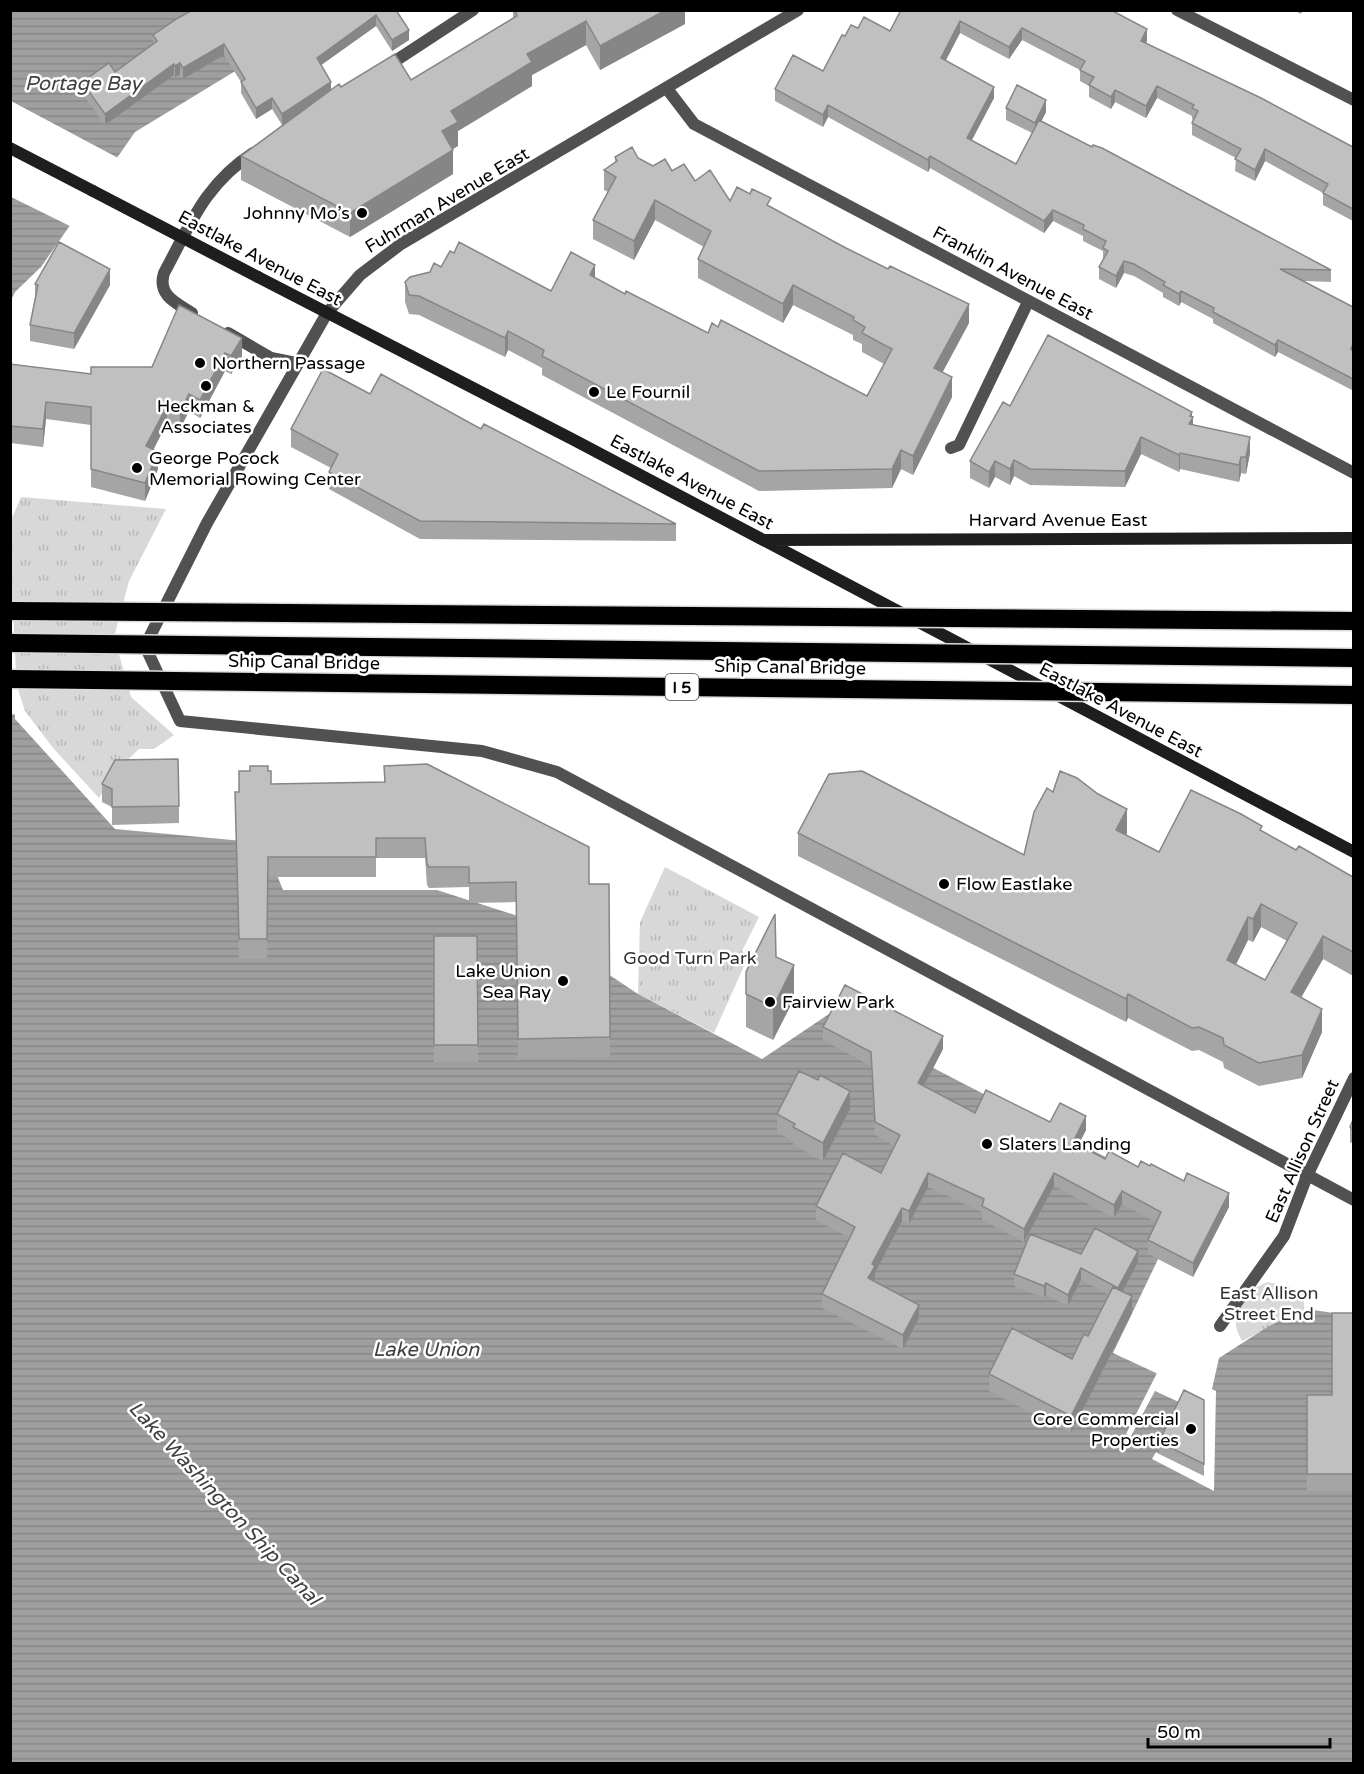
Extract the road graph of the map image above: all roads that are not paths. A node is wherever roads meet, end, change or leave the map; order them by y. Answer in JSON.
{"nodes":[{"id":1,"x":473,"y":10,"type":"edge"},
{"id":2,"x":798,"y":10,"type":"edge"},
{"id":3,"x":1177,"y":10,"type":"edge"},
{"id":4,"x":375,"y":74,"type":"edge"},
{"id":5,"x":668,"y":90,"type":"junction"},
{"id":6,"x":1353,"y":100,"type":"edge"},
{"id":7,"x":267,"y":143,"type":"edge"},
{"id":8,"x":10,"y":148,"type":"edge"},
{"id":9,"x":1028,"y":302,"type":"junction"},
{"id":10,"x":327,"y":313,"type":"junction"},
{"id":11,"x":296,"y":363,"type":"junction"},
{"id":12,"x":951,"y":448,"type":"dead end"},
{"id":13,"x":1353,"y":473,"type":"edge"},
{"id":14,"x":1353,"y":538,"type":"edge"},
{"id":15,"x":763,"y":540,"type":"junction"},
{"id":16,"x":10,"y":611,"type":"edge"},
{"id":17,"x":1353,"y":621,"type":"edge"},
{"id":18,"x":10,"y":643,"type":"edge"},
{"id":19,"x":1353,"y":658,"type":"edge"},
{"id":20,"x":10,"y":679,"type":"edge"},
{"id":21,"x":1353,"y":695,"type":"edge"},
{"id":22,"x":1353,"y":852,"type":"edge"},
{"id":23,"x":1353,"y":1078,"type":"edge"},
{"id":24,"x":1307,"y":1176,"type":"junction"},
{"id":25,"x":1353,"y":1200,"type":"edge"},
{"id":26,"x":1220,"y":1326,"type":"dead end"}],
"edges":[{"from":1,"to":4,"type":"street"},
{"from":2,"to":5,"type":"street","name":"Fuhrman Avenue East"},
{"from":3,"to":6,"type":"street"},
{"from":5,"to":9,"type":"street","name":"Franklin Avenue East"},
{"from":5,"to":10,"type":"street","name":"Fuhrman Avenue East"},
{"from":7,"to":11,"type":"street"},
{"from":8,"to":10,"type":"main road","name":"Eastlake Avenue East","bridge":true},
{"from":9,"to":12,"type":"street"},
{"from":9,"to":13,"type":"street","name":"Franklin Avenue East"},
{"from":10,"to":11,"type":"street","name":"Fuhrman Avenue East"},
{"from":10,"to":15,"type":"main road","name":"Eastlake Avenue East"},
{"from":11,"to":24,"type":"street","name":"Fuhrman Avenue East"},
{"from":14,"to":15,"type":"main road","name":"Harvard Avenue East"},
{"from":15,"to":22,"type":"main road","name":"Eastlake Avenue East"},
{"from":16,"to":17,"type":"highway","bridge":true},
{"from":18,"to":19,"type":"highway","name":"Ship Canal Bridge","bridge":true},
{"from":20,"to":21,"type":"highway","name":"Ship Canal Bridge","number":"I 5","bridge":true},
{"from":23,"to":24,"type":"street","name":"East Allison Street"},
{"from":24,"to":25,"type":"street"},
{"from":24,"to":26,"type":"street","name":"East Allison Street"}]}
